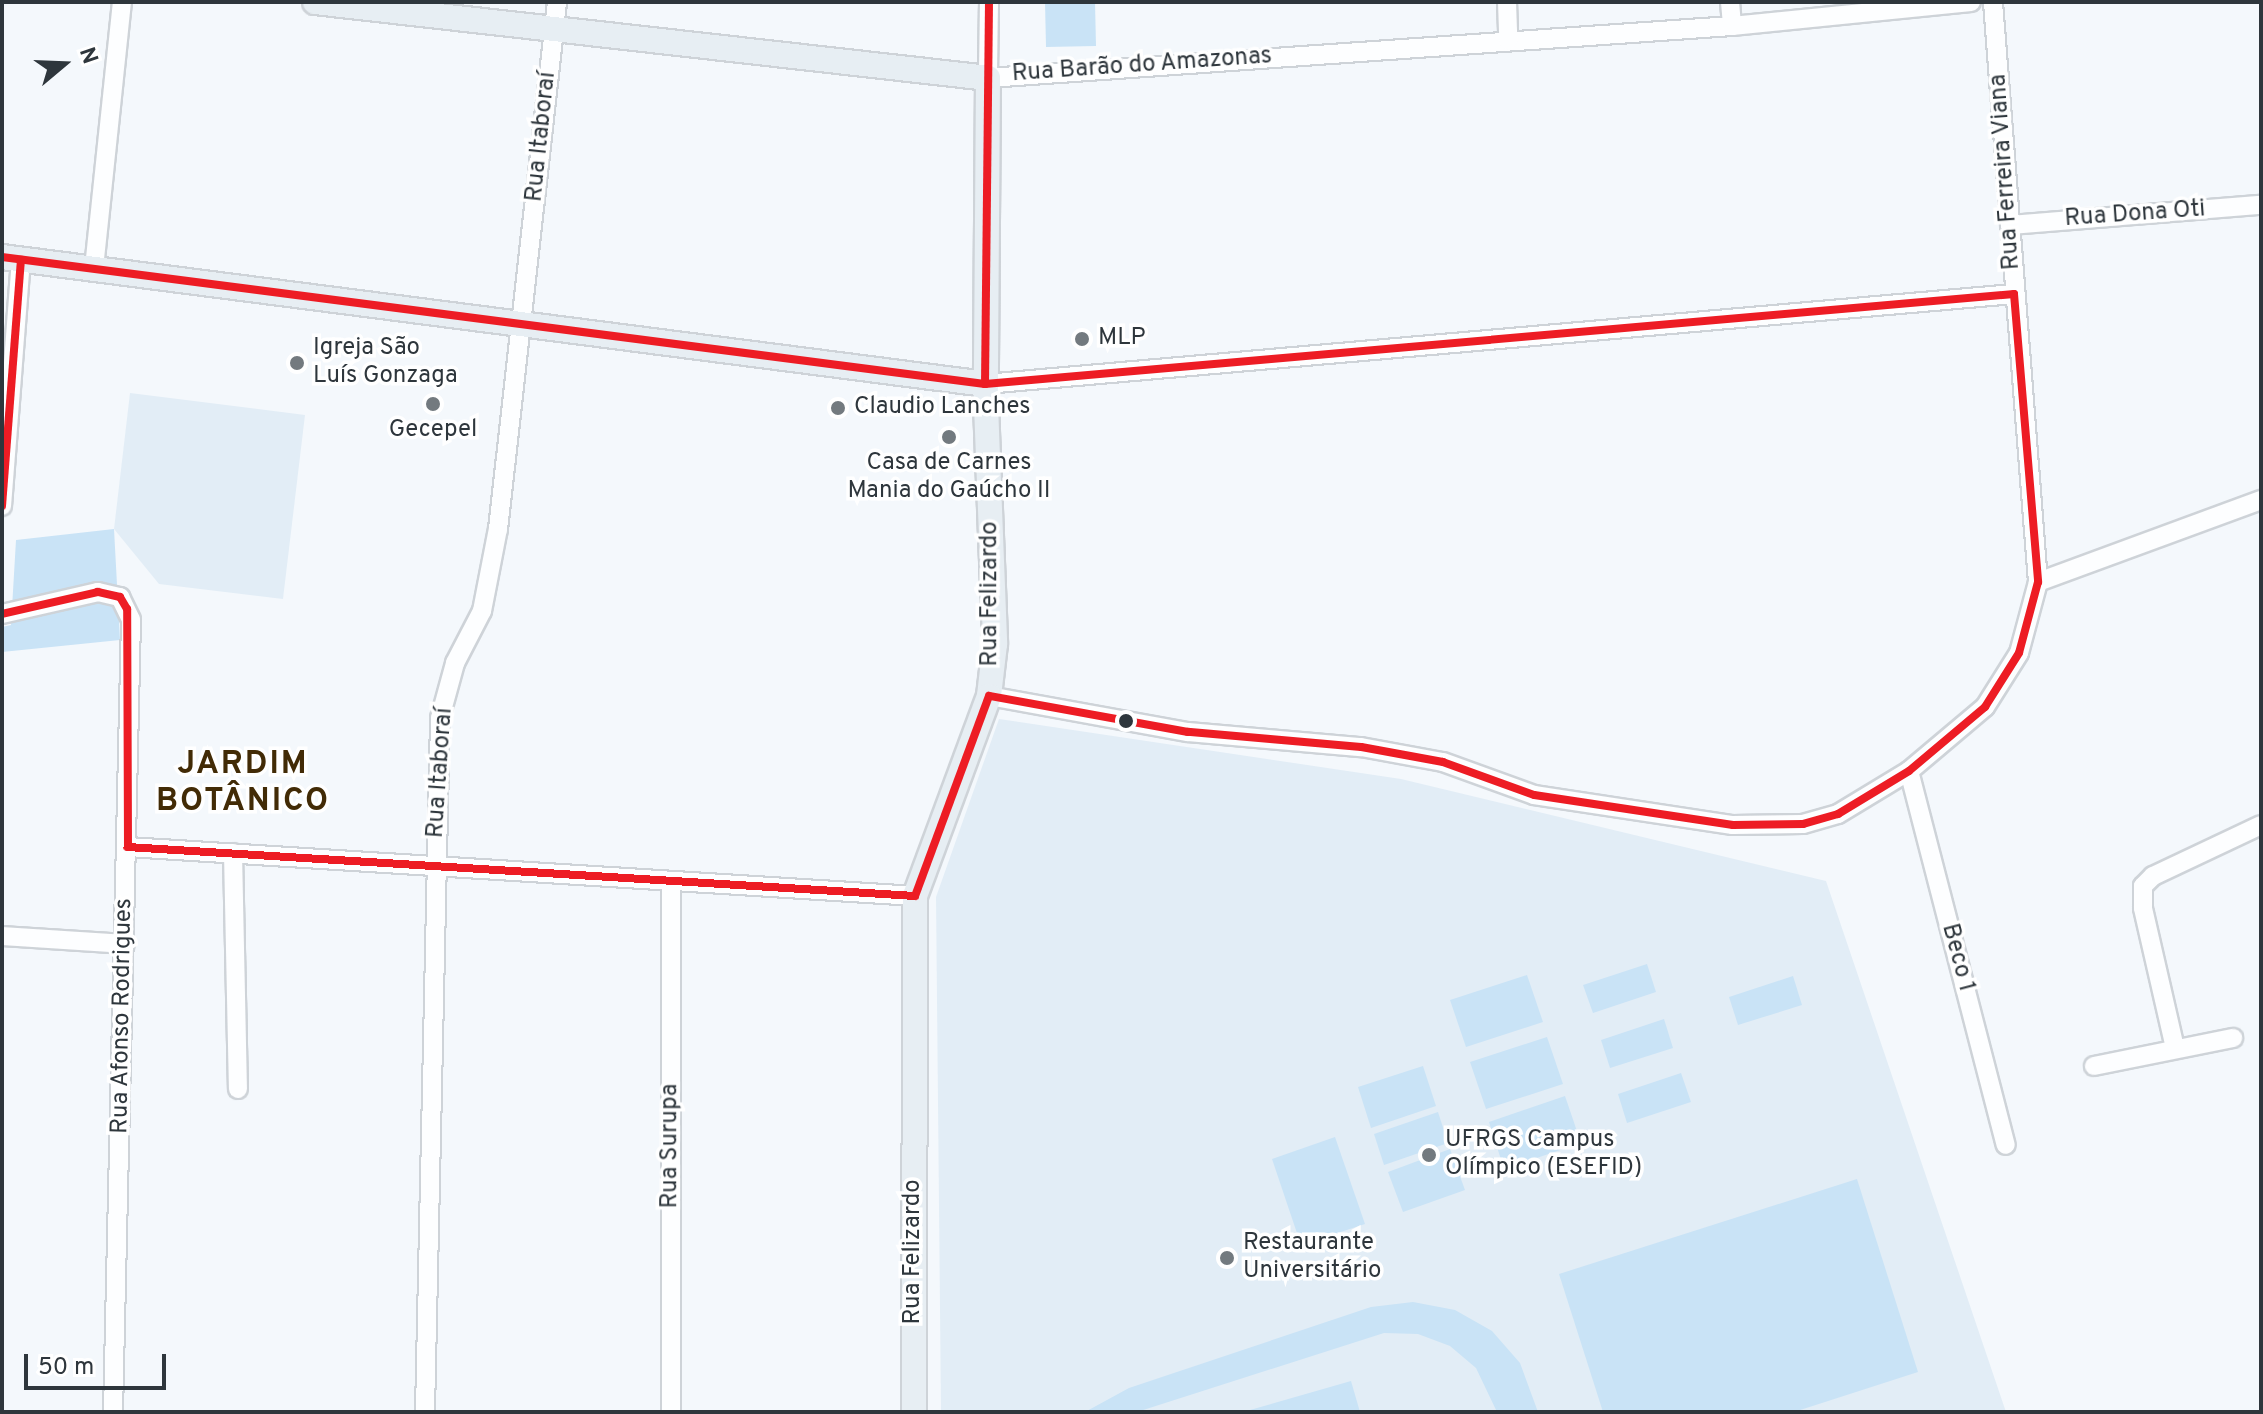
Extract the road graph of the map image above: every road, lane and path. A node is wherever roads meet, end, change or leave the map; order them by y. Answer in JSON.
{"nodes":[{"id":1,"x":122,"y":2,"type":"edge"},
{"id":2,"x":315,"y":2,"type":"edge"},
{"id":3,"x":557,"y":2,"type":"edge"},
{"id":4,"x":989,"y":2,"type":"edge"},
{"id":5,"x":1507,"y":2,"type":"edge"},
{"id":6,"x":1730,"y":2,"type":"edge"},
{"id":7,"x":1971,"y":2,"type":"edge"},
{"id":8,"x":1993,"y":2,"type":"edge"},
{"id":9,"x":1732,"y":26,"type":"junction"},
{"id":10,"x":554,"y":28,"type":"junction"},
{"id":11,"x":1508,"y":40,"type":"junction"},
{"id":12,"x":988,"y":78,"type":"junction"},
{"id":13,"x":2261,"y":205,"type":"edge"},
{"id":14,"x":2010,"y":225,"type":"junction"},
{"id":15,"x":12,"y":258,"type":"edge"},
{"id":16,"x":94,"y":268,"type":"junction"},
{"id":17,"x":2014,"y":294,"type":"junction"},
{"id":18,"x":521,"y":324,"type":"junction"},
{"id":19,"x":985,"y":384,"type":"junction"},
{"id":20,"x":2261,"y":500,"type":"edge"},
{"id":21,"x":2,"y":506,"type":"edge"},
{"id":22,"x":2038,"y":582,"type":"junction"},
{"id":23,"x":2,"y":614,"type":"edge"},
{"id":24,"x":989,"y":696,"type":"junction"},
{"id":25,"x":1909,"y":771,"type":"junction"},
{"id":26,"x":2261,"y":825,"type":"edge"},
{"id":27,"x":128,"y":847,"type":"junction"},
{"id":28,"x":233,"y":853,"type":"junction"},
{"id":29,"x":436,"y":864,"type":"junction"},
{"id":30,"x":671,"y":881,"type":"junction"},
{"id":31,"x":915,"y":896,"type":"junction"},
{"id":32,"x":2,"y":936,"type":"edge"},
{"id":33,"x":125,"y":944,"type":"junction"},
{"id":34,"x":2233,"y":1038,"type":"dead end"},
{"id":35,"x":2175,"y":1048,"type":"junction"},
{"id":36,"x":2094,"y":1066,"type":"dead end"},
{"id":37,"x":238,"y":1089,"type":"dead end"},
{"id":38,"x":2006,"y":1145,"type":"dead end"},
{"id":39,"x":113,"y":1412,"type":"edge"},
{"id":40,"x":425,"y":1412,"type":"edge"},
{"id":41,"x":671,"y":1412,"type":"edge"},
{"id":42,"x":914,"y":1412,"type":"edge"}],
"edges":[{"from":1,"to":16,"type":"street"},
{"from":2,"to":10,"type":"main road","name":"Rua Barão do Amazonas"},
{"from":3,"to":10,"type":"street","name":"Rua Itaboraí"},
{"from":4,"to":12,"type":"street","name":"Rua Felizardo"},
{"from":5,"to":11,"type":"street"},
{"from":6,"to":9,"type":"street"},
{"from":7,"to":9,"type":"street","name":"Rua Barão do Amazonas"},
{"from":8,"to":14,"type":"street","name":"Rua Ferreira Viana"},
{"from":9,"to":11,"type":"street","name":"Rua Barão do Amazonas"},
{"from":10,"to":12,"type":"main road","name":"Rua Barão do Amazonas"},
{"from":10,"to":18,"type":"street","name":"Rua Itaboraí"},
{"from":11,"to":12,"type":"street","name":"Rua Barão do Amazonas"},
{"from":12,"to":19,"type":"main road","name":"Rua Felizardo"},
{"from":13,"to":14,"type":"street","name":"Rua Dona Oti"},
{"from":14,"to":17,"type":"street","name":"Rua Ferreira Viana"},
{"from":15,"to":16,"type":"main road"},
{"from":15,"to":21,"type":"street"},
{"from":16,"to":18,"type":"main road"},
{"from":17,"to":19,"type":"street"},
{"from":17,"to":22,"type":"street","name":"Rua Ferreira Viana"},
{"from":18,"to":19,"type":"main road"},
{"from":18,"to":29,"type":"street","name":"Rua Itaboraí"},
{"from":19,"to":24,"type":"main road","name":"Rua Felizardo"},
{"from":20,"to":22,"type":"street"},
{"from":22,"to":25,"type":"street","name":"Rua Ferreira Viana"},
{"from":23,"to":27,"type":"street","name":"Rua Afonso Rodrigues"},
{"from":24,"to":25,"type":"street","name":"Rua Ferreira Viana"},
{"from":24,"to":31,"type":"main road","name":"Rua Felizardo"},
{"from":25,"to":38,"type":"street","name":"Beco 1"},
{"from":26,"to":35,"type":"street"},
{"from":27,"to":28,"type":"street"},
{"from":27,"to":33,"type":"street","name":"Rua Afonso Rodrigues"},
{"from":28,"to":29,"type":"street"},
{"from":28,"to":37,"type":"street"},
{"from":29,"to":30,"type":"street"},
{"from":29,"to":40,"type":"street","name":"Rua Itaboraí"},
{"from":30,"to":31,"type":"street"},
{"from":30,"to":41,"type":"street","name":"Rua Surupa"},
{"from":31,"to":42,"type":"main road","name":"Rua Felizardo"},
{"from":32,"to":33,"type":"street"},
{"from":33,"to":39,"type":"street","name":"Rua Afonso Rodrigues"},
{"from":34,"to":35,"type":"street"},
{"from":35,"to":36,"type":"street"}]}
